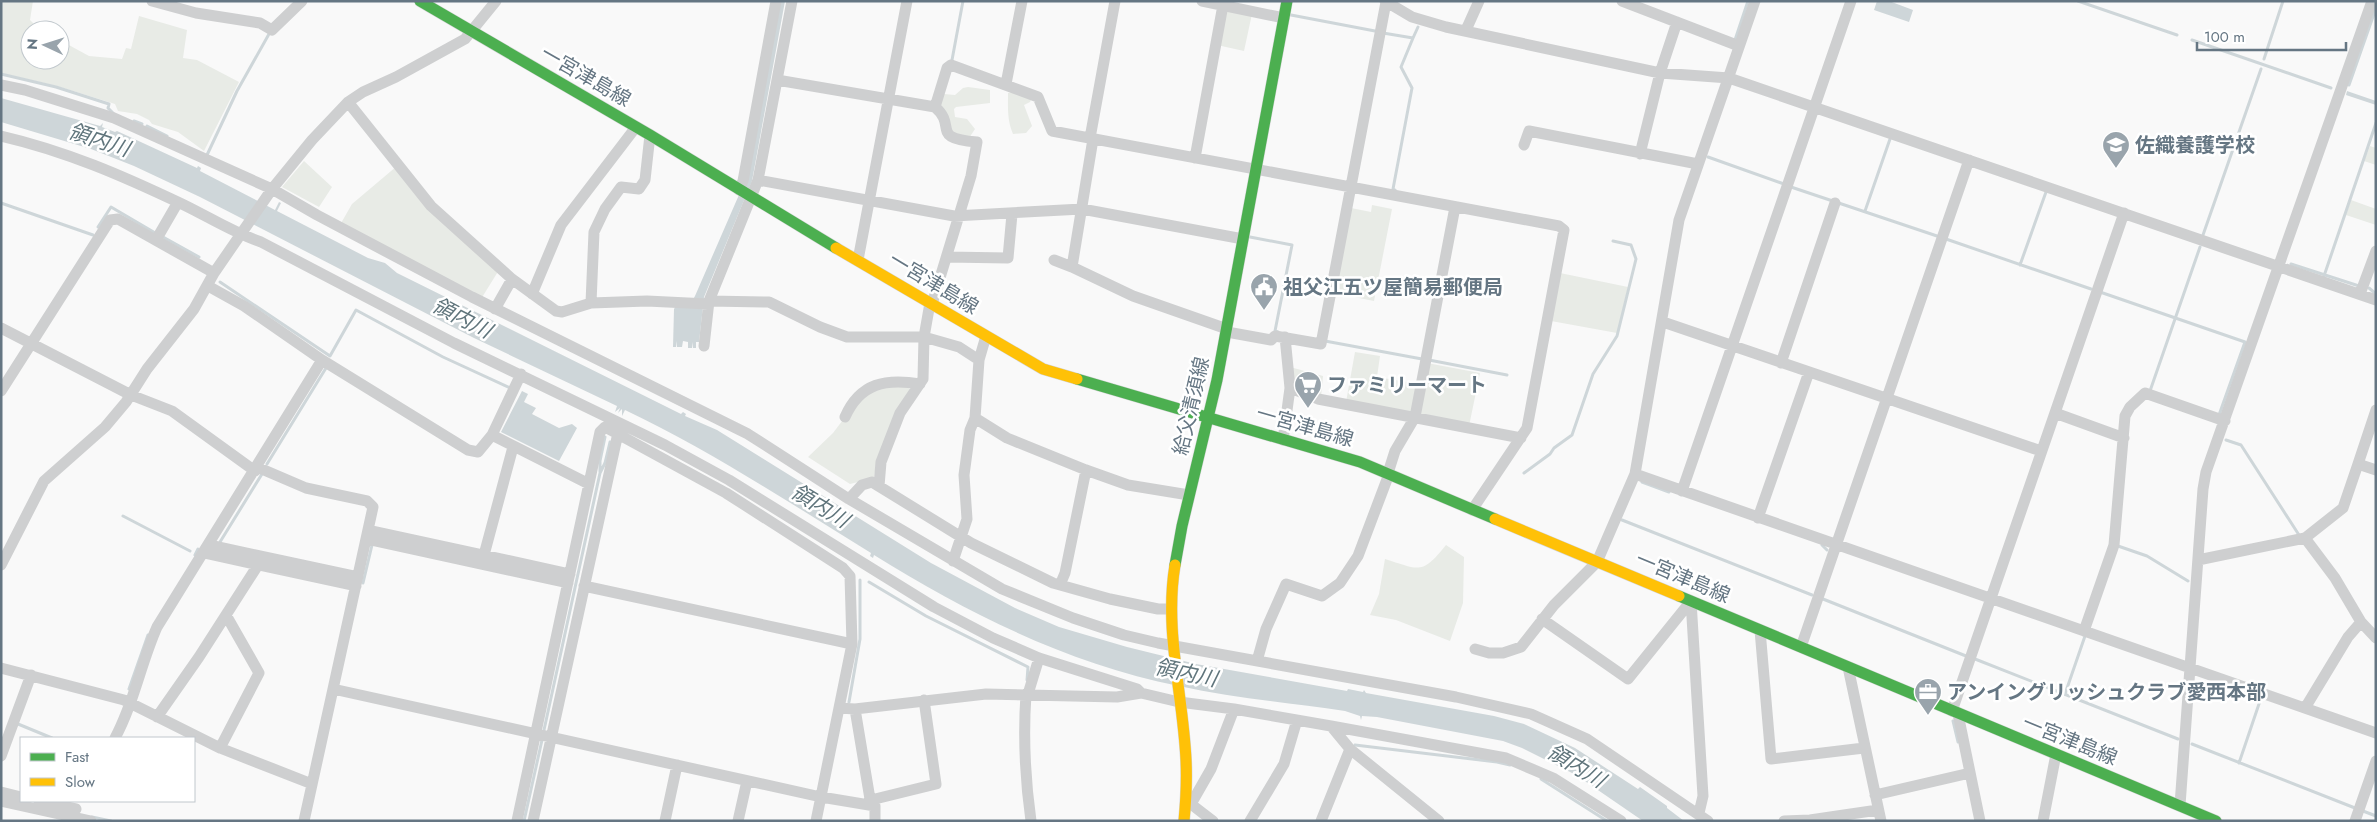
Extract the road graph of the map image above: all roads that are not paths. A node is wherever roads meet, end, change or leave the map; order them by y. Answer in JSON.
{"nodes":[{"id":1,"x":152,"y":1,"type":"edge"},
{"id":2,"x":302,"y":1,"type":"edge"},
{"id":3,"x":420,"y":1,"type":"edge"},
{"id":4,"x":496,"y":1,"type":"edge"},
{"id":5,"x":776,"y":1,"type":"edge"},
{"id":6,"x":792,"y":1,"type":"edge"},
{"id":7,"x":907,"y":1,"type":"edge"},
{"id":8,"x":1022,"y":1,"type":"edge"},
{"id":9,"x":1115,"y":1,"type":"edge"},
{"id":10,"x":1202,"y":1,"type":"edge"},
{"id":11,"x":1287,"y":1,"type":"edge"},
{"id":12,"x":1385,"y":1,"type":"edge"},
{"id":13,"x":1479,"y":1,"type":"edge"},
{"id":14,"x":1622,"y":1,"type":"edge"},
{"id":15,"x":1755,"y":1,"type":"edge"},
{"id":16,"x":1851,"y":1,"type":"edge"},
{"id":17,"x":2372,"y":1,"type":"edge"},
{"id":18,"x":1223,"y":5,"type":"junction"},
{"id":19,"x":1644,"y":5,"type":"edge"},
{"id":20,"x":1284,"y":18,"type":"junction"},
{"id":21,"x":1677,"y":22,"type":"junction"},
{"id":22,"x":1466,"y":30,"type":"junction"},
{"id":23,"x":472,"y":31,"type":"junction"},
{"id":24,"x":1739,"y":46,"type":"junction"},
{"id":25,"x":1660,"y":73,"type":"junction"},
{"id":26,"x":1729,"y":78,"type":"junction"},
{"id":27,"x":777,"y":80,"type":"junction"},
{"id":28,"x":1006,"y":84,"type":"junction"},
{"id":29,"x":1,"y":85,"type":"edge"},
{"id":30,"x":888,"y":99,"type":"junction"},
{"id":31,"x":348,"y":102,"type":"junction"},
{"id":32,"x":935,"y":107,"type":"junction"},
{"id":33,"x":1815,"y":107,"type":"junction"},
{"id":34,"x":636,"y":127,"type":"junction"},
{"id":35,"x":650,"y":135,"type":"junction"},
{"id":36,"x":1,"y":136,"type":"edge"},
{"id":37,"x":1091,"y":138,"type":"junction"},
{"id":38,"x":1524,"y":145,"type":"dead end"},
{"id":39,"x":1640,"y":154,"type":"junction"},
{"id":40,"x":1195,"y":158,"type":"junction"},
{"id":41,"x":1969,"y":160,"type":"junction"},
{"id":42,"x":1698,"y":164,"type":"junction"},
{"id":43,"x":1256,"y":170,"type":"junction"},
{"id":44,"x":758,"y":180,"type":"junction"},
{"id":45,"x":1351,"y":187,"type":"junction"},
{"id":46,"x":271,"y":191,"type":"junction"},
{"id":47,"x":745,"y":194,"type":"junction"},
{"id":48,"x":178,"y":202,"type":"junction"},
{"id":49,"x":869,"y":202,"type":"junction"},
{"id":50,"x":1835,"y":203,"type":"dead end"},
{"id":51,"x":1455,"y":207,"type":"junction"},
{"id":52,"x":1082,"y":209,"type":"junction"},
{"id":53,"x":2124,"y":213,"type":"junction"},
{"id":54,"x":1012,"y":214,"type":"junction"},
{"id":55,"x":958,"y":216,"type":"junction"},
{"id":56,"x":242,"y":233,"type":"junction"},
{"id":57,"x":1243,"y":239,"type":"junction"},
{"id":58,"x":156,"y":240,"type":"junction"},
{"id":59,"x":2376,"y":251,"type":"edge"},
{"id":60,"x":947,"y":257,"type":"junction"},
{"id":61,"x":858,"y":260,"type":"junction"},
{"id":62,"x":1054,"y":260,"type":"dead end"},
{"id":63,"x":1072,"y":267,"type":"junction"},
{"id":64,"x":2280,"y":267,"type":"junction"},
{"id":65,"x":214,"y":273,"type":"junction"},
{"id":66,"x":512,"y":279,"type":"junction"},
{"id":67,"x":208,"y":286,"type":"junction"},
{"id":68,"x":532,"y":294,"type":"junction"},
{"id":69,"x":2360,"y":294,"type":"junction"},
{"id":70,"x":2376,"y":300,"type":"edge"},
{"id":71,"x":591,"y":303,"type":"junction"},
{"id":72,"x":707,"y":303,"type":"junction"},
{"id":73,"x":931,"y":303,"type":"junction"},
{"id":74,"x":495,"y":309,"type":"junction"},
{"id":75,"x":1662,"y":322,"type":"junction"},
{"id":76,"x":1,"y":328,"type":"edge"},
{"id":77,"x":1227,"y":330,"type":"junction"},
{"id":78,"x":986,"y":336,"type":"junction"},
{"id":79,"x":924,"y":337,"type":"junction"},
{"id":80,"x":1285,"y":337,"type":"junction"},
{"id":81,"x":31,"y":344,"type":"junction"},
{"id":82,"x":704,"y":346,"type":"dead end"},
{"id":83,"x":1732,"y":346,"type":"junction"},
{"id":84,"x":322,"y":360,"type":"junction"},
{"id":85,"x":979,"y":360,"type":"junction"},
{"id":86,"x":1781,"y":363,"type":"junction"},
{"id":87,"x":1808,"y":372,"type":"junction"},
{"id":88,"x":521,"y":374,"type":"junction"},
{"id":89,"x":920,"y":384,"type":"junction"},
{"id":90,"x":1290,"y":388,"type":"junction"},
{"id":91,"x":1,"y":392,"type":"edge"},
{"id":92,"x":130,"y":395,"type":"junction"},
{"id":93,"x":1886,"y":398,"type":"junction"},
{"id":94,"x":2376,"y":410,"type":"edge"},
{"id":95,"x":2055,"y":413,"type":"junction"},
{"id":96,"x":845,"y":417,"type":"dead end"},
{"id":97,"x":1209,"y":417,"type":"junction"},
{"id":98,"x":1415,"y":417,"type":"junction"},
{"id":99,"x":975,"y":418,"type":"junction"},
{"id":100,"x":2225,"y":421,"type":"junction"},
{"id":101,"x":618,"y":433,"type":"junction"},
{"id":102,"x":492,"y":436,"type":"junction"},
{"id":103,"x":1521,"y":438,"type":"junction"},
{"id":104,"x":2124,"y":438,"type":"junction"},
{"id":105,"x":1283,"y":440,"type":"junction"},
{"id":106,"x":513,"y":447,"type":"junction"},
{"id":107,"x":2041,"y":451,"type":"junction"},
{"id":108,"x":2358,"y":464,"type":"junction"},
{"id":109,"x":256,"y":469,"type":"junction"},
{"id":110,"x":1086,"y":470,"type":"junction"},
{"id":111,"x":2376,"y":470,"type":"edge"},
{"id":112,"x":1388,"y":474,"type":"junction"},
{"id":113,"x":1635,"y":474,"type":"junction"},
{"id":114,"x":589,"y":484,"type":"junction"},
{"id":115,"x":879,"y":486,"type":"junction"},
{"id":116,"x":1682,"y":491,"type":"junction"},
{"id":117,"x":1189,"y":495,"type":"junction"},
{"id":118,"x":849,"y":499,"type":"junction"},
{"id":119,"x":1472,"y":510,"type":"junction"},
{"id":120,"x":1758,"y":518,"type":"junction"},
{"id":121,"x":367,"y":534,"type":"junction"},
{"id":122,"x":962,"y":537,"type":"junction"},
{"id":123,"x":2305,"y":538,"type":"junction"},
{"id":124,"x":1836,"y":545,"type":"junction"},
{"id":125,"x":207,"y":549,"type":"junction"},
{"id":126,"x":484,"y":555,"type":"junction"},
{"id":127,"x":2198,"y":560,"type":"junction"},
{"id":128,"x":953,"y":561,"type":"junction"},
{"id":129,"x":1596,"y":562,"type":"junction"},
{"id":130,"x":2,"y":563,"type":"edge"},
{"id":131,"x":258,"y":565,"type":"junction"},
{"id":132,"x":569,"y":578,"type":"junction"},
{"id":133,"x":357,"y":581,"type":"junction"},
{"id":134,"x":585,"y":582,"type":"junction"},
{"id":135,"x":1060,"y":585,"type":"junction"},
{"id":136,"x":1991,"y":599,"type":"junction"},
{"id":137,"x":1691,"y":601,"type":"junction"},
{"id":138,"x":1170,"y":609,"type":"junction"},
{"id":139,"x":226,"y":615,"type":"junction"},
{"id":140,"x":1542,"y":619,"type":"junction"},
{"id":141,"x":2361,"y":622,"type":"junction"},
{"id":142,"x":1760,"y":630,"type":"junction"},
{"id":143,"x":2084,"y":630,"type":"junction"},
{"id":144,"x":2376,"y":638,"type":"edge"},
{"id":145,"x":853,"y":640,"type":"junction"},
{"id":146,"x":1173,"y":647,"type":"junction"},
{"id":147,"x":1800,"y":647,"type":"junction"},
{"id":148,"x":1474,"y":649,"type":"dead end"},
{"id":149,"x":1038,"y":658,"type":"junction"},
{"id":150,"x":1257,"y":661,"type":"junction"},
{"id":151,"x":1848,"y":667,"type":"junction"},
{"id":152,"x":1,"y":668,"type":"edge"},
{"id":153,"x":2189,"y":668,"type":"junction"},
{"id":154,"x":31,"y":675,"type":"junction"},
{"id":155,"x":333,"y":689,"type":"junction"},
{"id":156,"x":1141,"y":693,"type":"junction"},
{"id":157,"x":1027,"y":694,"type":"junction"},
{"id":158,"x":1179,"y":699,"type":"junction"},
{"id":159,"x":924,"y":700,"type":"junction"},
{"id":160,"x":130,"y":703,"type":"junction"},
{"id":161,"x":839,"y":708,"type":"junction"},
{"id":162,"x":2305,"y":708,"type":"junction"},
{"id":163,"x":855,"y":709,"type":"junction"},
{"id":164,"x":1234,"y":709,"type":"junction"},
{"id":165,"x":1955,"y":712,"type":"junction"},
{"id":166,"x":157,"y":717,"type":"junction"},
{"id":167,"x":1297,"y":720,"type":"junction"},
{"id":168,"x":1331,"y":726,"type":"junction"},
{"id":169,"x":2376,"y":732,"type":"edge"},
{"id":170,"x":536,"y":734,"type":"junction"},
{"id":171,"x":115,"y":737,"type":"edge"},
{"id":172,"x":551,"y":737,"type":"junction"},
{"id":173,"x":220,"y":748,"type":"junction"},
{"id":174,"x":1864,"y":748,"type":"junction"},
{"id":175,"x":1350,"y":749,"type":"junction"},
{"id":176,"x":2056,"y":754,"type":"junction"},
{"id":177,"x":1,"y":756,"type":"edge"},
{"id":178,"x":2376,"y":761,"type":"edge"},
{"id":179,"x":677,"y":765,"type":"junction"},
{"id":180,"x":1970,"y":773,"type":"junction"},
{"id":181,"x":747,"y":781,"type":"junction"},
{"id":182,"x":312,"y":784,"type":"junction"},
{"id":183,"x":1,"y":792,"type":"edge"},
{"id":184,"x":1875,"y":795,"type":"junction"},
{"id":185,"x":20,"y":797,"type":"edge"},
{"id":186,"x":821,"y":797,"type":"junction"},
{"id":187,"x":1,"y":801,"type":"edge"},
{"id":188,"x":42,"y":802,"type":"edge"},
{"id":189,"x":871,"y":802,"type":"junction"},
{"id":190,"x":1189,"y":802,"type":"junction"},
{"id":191,"x":2180,"y":805,"type":"junction"},
{"id":192,"x":75,"y":812,"type":"edge"},
{"id":193,"x":1880,"y":816,"type":"edge"},
{"id":194,"x":1703,"y":817,"type":"edge"},
{"id":195,"x":2211,"y":820,"type":"edge"},
{"id":196,"x":91,"y":821,"type":"edge"},
{"id":197,"x":304,"y":821,"type":"edge"},
{"id":198,"x":517,"y":821,"type":"edge"},
{"id":199,"x":533,"y":821,"type":"edge"},
{"id":200,"x":665,"y":821,"type":"edge"},
{"id":201,"x":738,"y":821,"type":"edge"},
{"id":202,"x":816,"y":821,"type":"edge"},
{"id":203,"x":875,"y":821,"type":"edge"},
{"id":204,"x":1031,"y":821,"type":"edge"},
{"id":205,"x":1184,"y":821,"type":"edge"},
{"id":206,"x":1213,"y":821,"type":"edge"},
{"id":207,"x":1250,"y":821,"type":"edge"},
{"id":208,"x":1321,"y":821,"type":"edge"},
{"id":209,"x":1439,"y":821,"type":"edge"},
{"id":210,"x":1621,"y":821,"type":"edge"},
{"id":211,"x":1784,"y":821,"type":"edge"},
{"id":212,"x":1980,"y":821,"type":"edge"},
{"id":213,"x":2042,"y":821,"type":"edge"},
{"id":214,"x":2355,"y":821,"type":"edge"}],
"edges":[{"from":1,"to":2,"type":"street"},
{"from":3,"to":23,"type":"main road","name":"一宮津島線"},
{"from":4,"to":23,"type":"street"},
{"from":5,"to":47,"type":"street"},
{"from":6,"to":27,"type":"street"},
{"from":7,"to":30,"type":"street"},
{"from":8,"to":28,"type":"street"},
{"from":9,"to":37,"type":"street"},
{"from":10,"to":18,"type":"street"},
{"from":11,"to":20,"type":"main road","name":"給父清須線"},
{"from":12,"to":22,"type":"street"},
{"from":12,"to":45,"type":"street"},
{"from":13,"to":22,"type":"street"},
{"from":14,"to":19,"type":"street"},
{"from":15,"to":24,"type":"street"},
{"from":16,"to":33,"type":"street"},
{"from":17,"to":64,"type":"street"},
{"from":18,"to":20,"type":"street"},
{"from":18,"to":40,"type":"street"},
{"from":19,"to":21,"type":"street"},
{"from":20,"to":43,"type":"main road","name":"給父清須線"},
{"from":21,"to":24,"type":"street"},
{"from":21,"to":25,"type":"street"},
{"from":22,"to":25,"type":"street"},
{"from":23,"to":31,"type":"street"},
{"from":23,"to":34,"type":"main road","name":"一宮津島線"},
{"from":24,"to":26,"type":"street"},
{"from":25,"to":26,"type":"street"},
{"from":25,"to":39,"type":"street"},
{"from":26,"to":33,"type":"street"},
{"from":26,"to":42,"type":"street"},
{"from":27,"to":30,"type":"street"},
{"from":27,"to":44,"type":"street"},
{"from":28,"to":32,"type":"street"},
{"from":28,"to":37,"type":"street"},
{"from":29,"to":46,"type":"street"},
{"from":30,"to":32,"type":"street"},
{"from":30,"to":49,"type":"street"},
{"from":31,"to":46,"type":"street"},
{"from":31,"to":66,"type":"street"},
{"from":32,"to":55,"type":"street"},
{"from":33,"to":41,"type":"street"},
{"from":33,"to":83,"type":"street"},
{"from":34,"to":35,"type":"main road","name":"一宮津島線"},
{"from":34,"to":68,"type":"street"},
{"from":35,"to":47,"type":"main road","name":"一宮津島線"},
{"from":35,"to":71,"type":"street"},
{"from":36,"to":48,"type":"street"},
{"from":37,"to":40,"type":"street"},
{"from":37,"to":52,"type":"street"},
{"from":38,"to":39,"type":"street"},
{"from":39,"to":42,"type":"street"},
{"from":40,"to":43,"type":"street"},
{"from":41,"to":53,"type":"street"},
{"from":41,"to":93,"type":"street"},
{"from":42,"to":75,"type":"street"},
{"from":43,"to":45,"type":"street"},
{"from":43,"to":57,"type":"main road","name":"給父清須線"},
{"from":44,"to":47,"type":"street"},
{"from":44,"to":49,"type":"street"},
{"from":45,"to":51,"type":"street"},
{"from":45,"to":80,"type":"street"},
{"from":46,"to":56,"type":"street"},
{"from":46,"to":74,"type":"street"},
{"from":47,"to":61,"type":"main road","name":"一宮津島線"},
{"from":47,"to":72,"type":"street"},
{"from":48,"to":56,"type":"street"},
{"from":48,"to":58,"type":"street"},
{"from":49,"to":55,"type":"street"},
{"from":49,"to":61,"type":"street"},
{"from":50,"to":86,"type":"street"},
{"from":51,"to":98,"type":"street"},
{"from":51,"to":103,"type":"street"},
{"from":52,"to":54,"type":"street"},
{"from":52,"to":57,"type":"street"},
{"from":52,"to":63,"type":"street"},
{"from":53,"to":64,"type":"street"},
{"from":53,"to":95,"type":"street"},
{"from":54,"to":55,"type":"street"},
{"from":54,"to":60,"type":"street"},
{"from":55,"to":60,"type":"street"},
{"from":56,"to":65,"type":"street"},
{"from":56,"to":88,"type":"street"},
{"from":57,"to":77,"type":"main road","name":"給父清須線"},
{"from":58,"to":65,"type":"street"},
{"from":58,"to":81,"type":"street"},
{"from":59,"to":69,"type":"street"},
{"from":60,"to":73,"type":"street"},
{"from":61,"to":73,"type":"main road","name":"一宮津島線"},
{"from":62,"to":63,"type":"street"},
{"from":63,"to":77,"type":"street"},
{"from":64,"to":69,"type":"street"},
{"from":64,"to":100,"type":"street"},
{"from":65,"to":67,"type":"street"},
{"from":66,"to":68,"type":"street"},
{"from":66,"to":74,"type":"street"},
{"from":67,"to":84,"type":"street"},
{"from":67,"to":92,"type":"street"},
{"from":68,"to":71,"type":"street"},
{"from":69,"to":70,"type":"street"},
{"from":71,"to":72,"type":"street"},
{"from":72,"to":79,"type":"street"},
{"from":72,"to":82,"type":"street"},
{"from":73,"to":78,"type":"main road","name":"一宮津島線"},
{"from":73,"to":79,"type":"street"},
{"from":74,"to":118,"type":"street"},
{"from":75,"to":83,"type":"street"},
{"from":75,"to":113,"type":"street"},
{"from":76,"to":81,"type":"street"},
{"from":77,"to":80,"type":"street"},
{"from":77,"to":97,"type":"main road","name":"給父清須線"},
{"from":78,"to":85,"type":"street"},
{"from":78,"to":97,"type":"main road","name":"一宮津島線"},
{"from":79,"to":85,"type":"street"},
{"from":79,"to":89,"type":"street"},
{"from":80,"to":90,"type":"street"},
{"from":81,"to":91,"type":"street"},
{"from":81,"to":92,"type":"street"},
{"from":83,"to":86,"type":"street"},
{"from":83,"to":116,"type":"street"},
{"from":84,"to":102,"type":"street"},
{"from":84,"to":109,"type":"street"},
{"from":85,"to":99,"type":"street"},
{"from":86,"to":87,"type":"street"},
{"from":87,"to":93,"type":"street"},
{"from":87,"to":120,"type":"street"},
{"from":88,"to":102,"type":"street"},
{"from":88,"to":149,"type":"street"},
{"from":89,"to":96,"type":"street"},
{"from":89,"to":115,"type":"street"},
{"from":90,"to":98,"type":"street"},
{"from":90,"to":105,"type":"street"},
{"from":92,"to":109,"type":"street"},
{"from":92,"to":130,"type":"street"},
{"from":93,"to":107,"type":"street"},
{"from":93,"to":124,"type":"street"},
{"from":94,"to":108,"type":"street"},
{"from":95,"to":104,"type":"street"},
{"from":95,"to":107,"type":"street"},
{"from":97,"to":105,"type":"main road","name":"一宮津島線"},
{"from":97,"to":117,"type":"main road","name":"給父清須線"},
{"from":98,"to":103,"type":"street"},
{"from":98,"to":112,"type":"street"},
{"from":99,"to":110,"type":"street"},
{"from":99,"to":122,"type":"street"},
{"from":100,"to":104,"type":"street"},
{"from":100,"to":127,"type":"street"},
{"from":101,"to":114,"type":"street"},
{"from":101,"to":134,"type":"street"},
{"from":101,"to":145,"type":"street"},
{"from":102,"to":106,"type":"street"},
{"from":103,"to":119,"type":"street"},
{"from":104,"to":143,"type":"street"},
{"from":105,"to":112,"type":"main road","name":"一宮津島線"},
{"from":106,"to":114,"type":"street"},
{"from":106,"to":126,"type":"street"},
{"from":107,"to":136,"type":"street"},
{"from":108,"to":111,"type":"street"},
{"from":108,"to":123,"type":"street"},
{"from":109,"to":121,"type":"street"},
{"from":109,"to":125,"type":"street"},
{"from":110,"to":117,"type":"street"},
{"from":110,"to":135,"type":"street"},
{"from":112,"to":119,"type":"main road","name":"一宮津島線"},
{"from":112,"to":150,"type":"street"},
{"from":113,"to":116,"type":"street"},
{"from":113,"to":129,"type":"street"},
{"from":114,"to":132,"type":"street"},
{"from":115,"to":118,"type":"street"},
{"from":115,"to":122,"type":"street"},
{"from":116,"to":120,"type":"street"},
{"from":117,"to":138,"type":"main road","name":"給父清須線"},
{"from":118,"to":128,"type":"street"},
{"from":119,"to":129,"type":"main road","name":"一宮津島線"},
{"from":120,"to":124,"type":"street"},
{"from":121,"to":126,"type":"street"},
{"from":121,"to":132,"type":"street"},
{"from":121,"to":133,"type":"street"},
{"from":122,"to":128,"type":"street"},
{"from":122,"to":135,"type":"street"},
{"from":123,"to":127,"type":"street"},
{"from":123,"to":141,"type":"street"},
{"from":124,"to":136,"type":"street"},
{"from":124,"to":147,"type":"street"},
{"from":125,"to":131,"type":"street"},
{"from":125,"to":133,"type":"street"},
{"from":125,"to":160,"type":"street"},
{"from":126,"to":132,"type":"street"},
{"from":127,"to":153,"type":"street"},
{"from":128,"to":146,"type":"street"},
{"from":129,"to":137,"type":"main road","name":"一宮津島線"},
{"from":129,"to":140,"type":"street"},
{"from":131,"to":133,"type":"street"},
{"from":131,"to":139,"type":"street"},
{"from":132,"to":170,"type":"street"},
{"from":133,"to":155,"type":"street"},
{"from":134,"to":145,"type":"street"},
{"from":134,"to":172,"type":"street"},
{"from":135,"to":138,"type":"street"},
{"from":136,"to":143,"type":"street"},
{"from":136,"to":165,"type":"street"},
{"from":137,"to":140,"type":"street"},
{"from":137,"to":142,"type":"main road","name":"一宮津島線"},
{"from":137,"to":194,"type":"street"},
{"from":138,"to":146,"type":"main road","name":"給父清須線"},
{"from":139,"to":166,"type":"street"},
{"from":139,"to":173,"type":"street"},
{"from":140,"to":148,"type":"street"},
{"from":141,"to":144,"type":"street"},
{"from":141,"to":162,"type":"street"},
{"from":142,"to":147,"type":"main road","name":"一宮津島線"},
{"from":142,"to":174,"type":"street"},
{"from":143,"to":153,"type":"street"},
{"from":145,"to":161,"type":"street"},
{"from":146,"to":150,"type":"street"},
{"from":146,"to":158,"type":"main road","name":"給父清須線"},
{"from":147,"to":151,"type":"main road","name":"一宮津島線"},
{"from":149,"to":156,"type":"street"},
{"from":149,"to":157,"type":"street"},
{"from":150,"to":194,"type":"street"},
{"from":151,"to":165,"type":"main road","name":"一宮津島線"},
{"from":151,"to":174,"type":"street"},
{"from":152,"to":154,"type":"street"},
{"from":153,"to":162,"type":"street"},
{"from":153,"to":191,"type":"street"},
{"from":154,"to":160,"type":"street"},
{"from":154,"to":177,"type":"street"},
{"from":155,"to":170,"type":"street"},
{"from":155,"to":182,"type":"street"},
{"from":156,"to":157,"type":"street"},
{"from":156,"to":158,"type":"street"},
{"from":157,"to":159,"type":"street"},
{"from":157,"to":204,"type":"street"},
{"from":158,"to":164,"type":"street"},
{"from":158,"to":190,"type":"main road","name":"給父清須線"},
{"from":159,"to":163,"type":"street"},
{"from":159,"to":189,"type":"street"},
{"from":160,"to":166,"type":"street"},
{"from":160,"to":171,"type":"street"},
{"from":161,"to":163,"type":"street"},
{"from":161,"to":186,"type":"street"},
{"from":162,"to":169,"type":"street"},
{"from":163,"to":189,"type":"street"},
{"from":164,"to":167,"type":"street"},
{"from":164,"to":190,"type":"street"},
{"from":165,"to":176,"type":"main road","name":"一宮津島線"},
{"from":165,"to":180,"type":"street"},
{"from":166,"to":173,"type":"street"},
{"from":167,"to":168,"type":"street"},
{"from":167,"to":207,"type":"street"},
{"from":168,"to":175,"type":"street"},
{"from":168,"to":210,"type":"street"},
{"from":170,"to":172,"type":"street"},
{"from":170,"to":198,"type":"street"},
{"from":172,"to":179,"type":"street"},
{"from":172,"to":199,"type":"street"},
{"from":173,"to":182,"type":"street"},
{"from":174,"to":184,"type":"street"},
{"from":175,"to":208,"type":"street"},
{"from":175,"to":209,"type":"street"},
{"from":176,"to":191,"type":"main road","name":"一宮津島線"},
{"from":176,"to":213,"type":"street"},
{"from":178,"to":214,"type":"street"},
{"from":179,"to":181,"type":"street"},
{"from":179,"to":200,"type":"street"},
{"from":180,"to":184,"type":"street"},
{"from":180,"to":212,"type":"street"},
{"from":181,"to":186,"type":"street"},
{"from":181,"to":201,"type":"street"},
{"from":182,"to":197,"type":"street"},
{"from":183,"to":185,"type":"street"},
{"from":184,"to":193,"type":"street"},
{"from":186,"to":189,"type":"street"},
{"from":186,"to":202,"type":"street"},
{"from":187,"to":192,"type":"street"},
{"from":188,"to":192,"type":"street"},
{"from":189,"to":203,"type":"street"},
{"from":190,"to":205,"type":"main road","name":"給父清須線"},
{"from":190,"to":206,"type":"street"},
{"from":191,"to":195,"type":"main road","name":"一宮津島線"},
{"from":192,"to":196,"type":"street"},
{"from":193,"to":211,"type":"street"}]}
